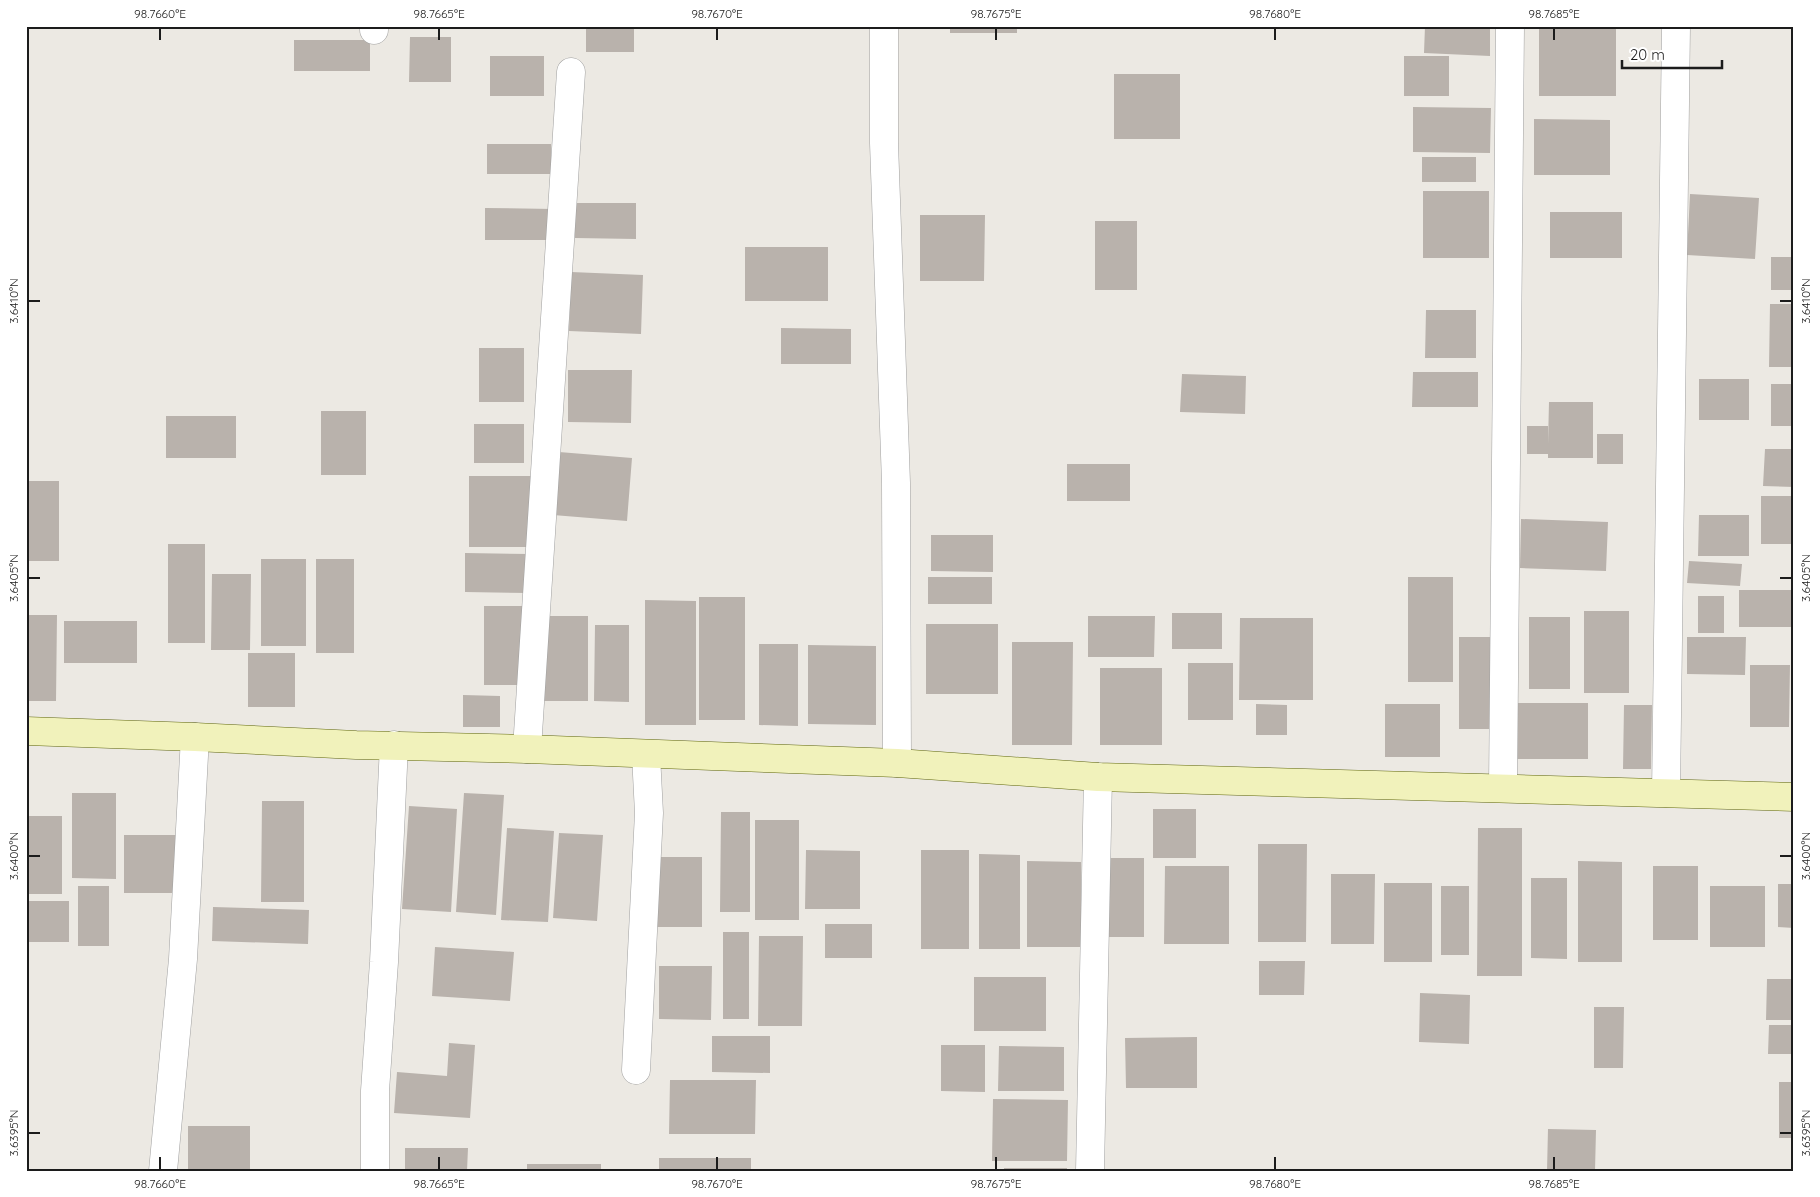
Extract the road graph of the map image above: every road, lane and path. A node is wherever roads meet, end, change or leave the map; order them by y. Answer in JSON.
{"nodes":[{"id":1,"x":884,"y":26,"type":"edge"},
{"id":2,"x":1510,"y":26,"type":"edge"},
{"id":3,"x":1676,"y":26,"type":"edge"},
{"id":4,"x":571,"y":72,"type":"dead end"},
{"id":5,"x":26,"y":731,"type":"edge"},
{"id":6,"x":195,"y":736,"type":"junction"},
{"id":7,"x":394,"y":745,"type":"junction"},
{"id":8,"x":527,"y":749,"type":"junction"},
{"id":9,"x":646,"y":755,"type":"junction"},
{"id":10,"x":897,"y":763,"type":"junction"},
{"id":11,"x":1098,"y":777,"type":"junction"},
{"id":12,"x":1504,"y":788,"type":"junction"},
{"id":13,"x":1666,"y":793,"type":"junction"},
{"id":14,"x":1794,"y":796,"type":"edge"},
{"id":15,"x":636,"y":1070,"type":"dead end"},
{"id":16,"x":163,"y":1171,"type":"edge"},
{"id":17,"x":375,"y":1171,"type":"edge"},
{"id":18,"x":1090,"y":1171,"type":"edge"}],
"edges":[{"from":1,"to":10,"type":"street"},
{"from":2,"to":12,"type":"street"},
{"from":3,"to":13,"type":"street"},
{"from":4,"to":8,"type":"street"},
{"from":5,"to":6,"type":"street"},
{"from":6,"to":7,"type":"street"},
{"from":6,"to":16,"type":"street"},
{"from":7,"to":8,"type":"street"},
{"from":7,"to":17,"type":"street"},
{"from":8,"to":9,"type":"street"},
{"from":9,"to":10,"type":"street"},
{"from":9,"to":15,"type":"street"},
{"from":10,"to":11,"type":"street"},
{"from":11,"to":12,"type":"street"},
{"from":11,"to":18,"type":"street"},
{"from":12,"to":13,"type":"street"},
{"from":13,"to":14,"type":"street"}]}
